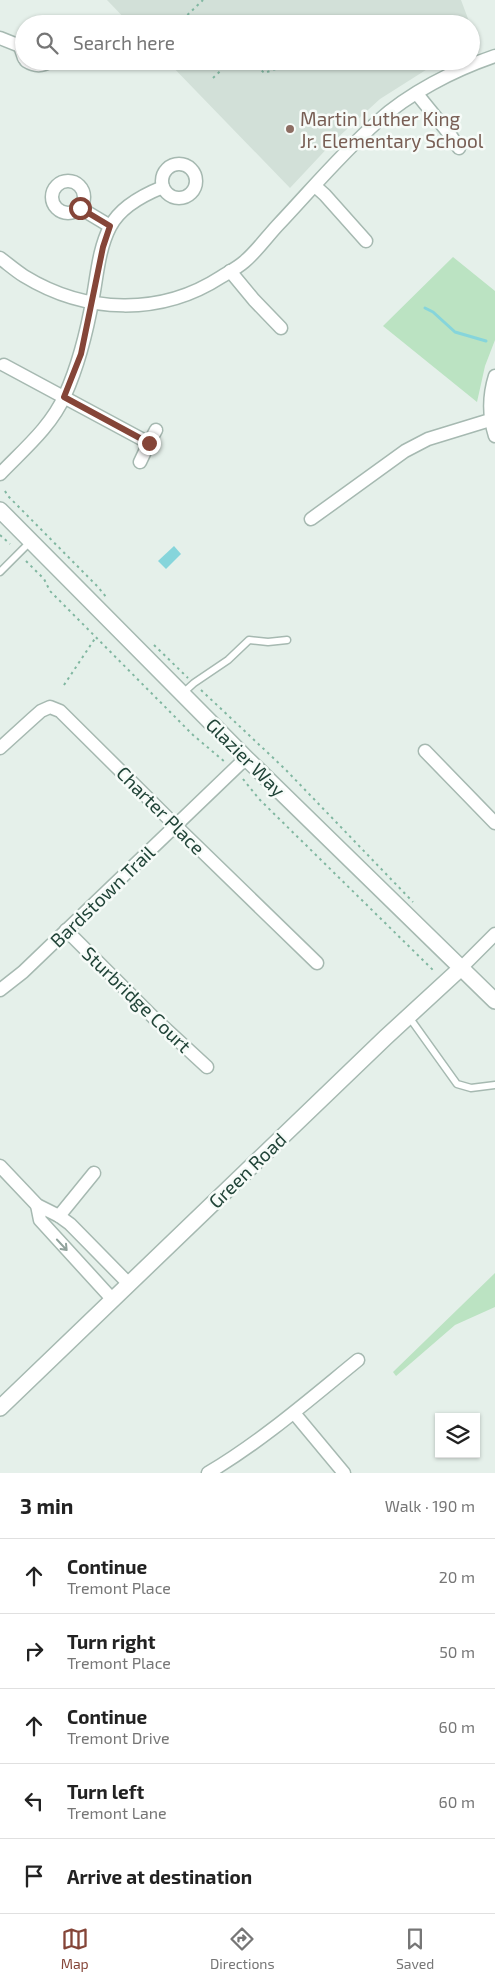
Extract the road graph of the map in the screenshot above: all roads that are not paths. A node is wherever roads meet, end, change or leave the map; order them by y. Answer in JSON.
{"nodes":[{"id":1,"x":0,"y":38,"type":"edge"},
{"id":2,"x":15,"y":44,"type":"edge"},
{"id":3,"x":495,"y":56,"type":"edge"},
{"id":4,"x":480,"y":62,"type":"edge"},
{"id":5,"x":459,"y":70,"type":"edge"},
{"id":6,"x":417,"y":94,"type":"junction"},
{"id":7,"x":459,"y":148,"type":"dead end"},
{"id":8,"x":315,"y":186,"type":"junction"},
{"id":9,"x":163,"y":187,"type":"dead end"},
{"id":10,"x":80,"y":208,"type":"dead end"},
{"id":11,"x":110,"y":226,"type":"junction"},
{"id":12,"x":366,"y":241,"type":"dead end"},
{"id":13,"x":0,"y":258,"type":"edge"},
{"id":14,"x":230,"y":271,"type":"junction"},
{"id":15,"x":92,"y":303,"type":"junction"},
{"id":16,"x":281,"y":328,"type":"dead end"},
{"id":17,"x":4,"y":365,"type":"dead end"},
{"id":18,"x":495,"y":376,"type":"edge"},
{"id":19,"x":64,"y":397,"type":"junction"},
{"id":20,"x":490,"y":420,"type":"junction"},
{"id":21,"x":156,"y":430,"type":"dead end"},
{"id":22,"x":495,"y":436,"type":"edge"},
{"id":23,"x":149,"y":443,"type":"junction"},
{"id":24,"x":140,"y":462,"type":"dead end"},
{"id":25,"x":0,"y":474,"type":"edge"},
{"id":26,"x":0,"y":510,"type":"edge"},
{"id":27,"x":311,"y":519,"type":"dead end"},
{"id":28,"x":30,"y":541,"type":"junction"},
{"id":29,"x":0,"y":572,"type":"edge"},
{"id":30,"x":287,"y":640,"type":"dead end"},
{"id":31,"x":182,"y":694,"type":"junction"},
{"id":32,"x":0,"y":748,"type":"edge"},
{"id":33,"x":425,"y":751,"type":"dead end"},
{"id":34,"x":246,"y":758,"type":"junction"},
{"id":35,"x":495,"y":823,"type":"edge"},
{"id":36,"x":176,"y":826,"type":"junction"},
{"id":37,"x":66,"y":930,"type":"junction"},
{"id":38,"x":495,"y":934,"type":"edge"},
{"id":39,"x":317,"y":962,"type":"dead end"},
{"id":40,"x":461,"y":968,"type":"junction"},
{"id":41,"x":0,"y":990,"type":"edge"},
{"id":42,"x":495,"y":1001,"type":"edge"},
{"id":43,"x":408,"y":1016,"type":"junction"},
{"id":44,"x":207,"y":1067,"type":"dead end"},
{"id":45,"x":495,"y":1085,"type":"edge"},
{"id":46,"x":0,"y":1166,"type":"edge"},
{"id":47,"x":94,"y":1173,"type":"dead end"},
{"id":48,"x":37,"y":1205,"type":"junction"},
{"id":49,"x":59,"y":1216,"type":"junction"},
{"id":50,"x":129,"y":1284,"type":"junction"},
{"id":51,"x":113,"y":1300,"type":"junction"},
{"id":52,"x":358,"y":1360,"type":"dead end"},
{"id":53,"x":0,"y":1408,"type":"edge"},
{"id":54,"x":294,"y":1413,"type":"junction"},
{"id":55,"x":208,"y":1473,"type":"edge"},
{"id":56,"x":344,"y":1473,"type":"edge"}],
"edges":[{"from":1,"to":2,"type":"street"},
{"from":3,"to":4,"type":"street"},
{"from":5,"to":6,"type":"street"},
{"from":6,"to":7,"type":"street"},
{"from":6,"to":8,"type":"street"},
{"from":8,"to":12,"type":"street"},
{"from":8,"to":14,"type":"street"},
{"from":9,"to":11,"type":"street"},
{"from":10,"to":11,"type":"street"},
{"from":11,"to":15,"type":"street"},
{"from":13,"to":15,"type":"street"},
{"from":14,"to":15,"type":"street"},
{"from":14,"to":16,"type":"street"},
{"from":15,"to":19,"type":"street"},
{"from":17,"to":19,"type":"street"},
{"from":18,"to":20,"type":"street"},
{"from":19,"to":23,"type":"street"},
{"from":19,"to":25,"type":"street"},
{"from":20,"to":22,"type":"street"},
{"from":20,"to":27,"type":"street"},
{"from":21,"to":23,"type":"street"},
{"from":23,"to":24,"type":"street"},
{"from":26,"to":28,"type":"street","name":"Glazier Way"},
{"from":28,"to":29,"type":"lane"},
{"from":28,"to":31,"type":"street","name":"Glazier Way"},
{"from":30,"to":31,"type":"lane"},
{"from":31,"to":34,"type":"street","name":"Glazier Way"},
{"from":32,"to":36,"type":"street","name":"Charter Place"},
{"from":33,"to":35,"type":"street"},
{"from":34,"to":36,"type":"street","name":"Bardstown Trail"},
{"from":34,"to":40,"type":"street","name":"Glazier Way"},
{"from":36,"to":37,"type":"street","name":"Bardstown Trail"},
{"from":36,"to":39,"type":"street","name":"Charter Place"},
{"from":37,"to":41,"type":"street","name":"Bardstown Trail"},
{"from":37,"to":44,"type":"street","name":"Sturbridge Court"},
{"from":38,"to":40,"type":"street","name":"Green Road"},
{"from":40,"to":42,"type":"street","name":"Glazier Way"},
{"from":40,"to":43,"type":"street","name":"Green Road"},
{"from":43,"to":45,"type":"lane"},
{"from":43,"to":50,"type":"street","name":"Green Road"},
{"from":46,"to":48,"type":"street"},
{"from":47,"to":49,"type":"street"},
{"from":48,"to":49,"type":"street"},
{"from":48,"to":51,"type":"street","one_way":true},
{"from":49,"to":50,"type":"street"},
{"from":50,"to":51,"type":"street","name":"Green Road"},
{"from":51,"to":53,"type":"street","name":"Green Road"},
{"from":52,"to":54,"type":"street"},
{"from":54,"to":55,"type":"street"},
{"from":54,"to":56,"type":"street"}]}
